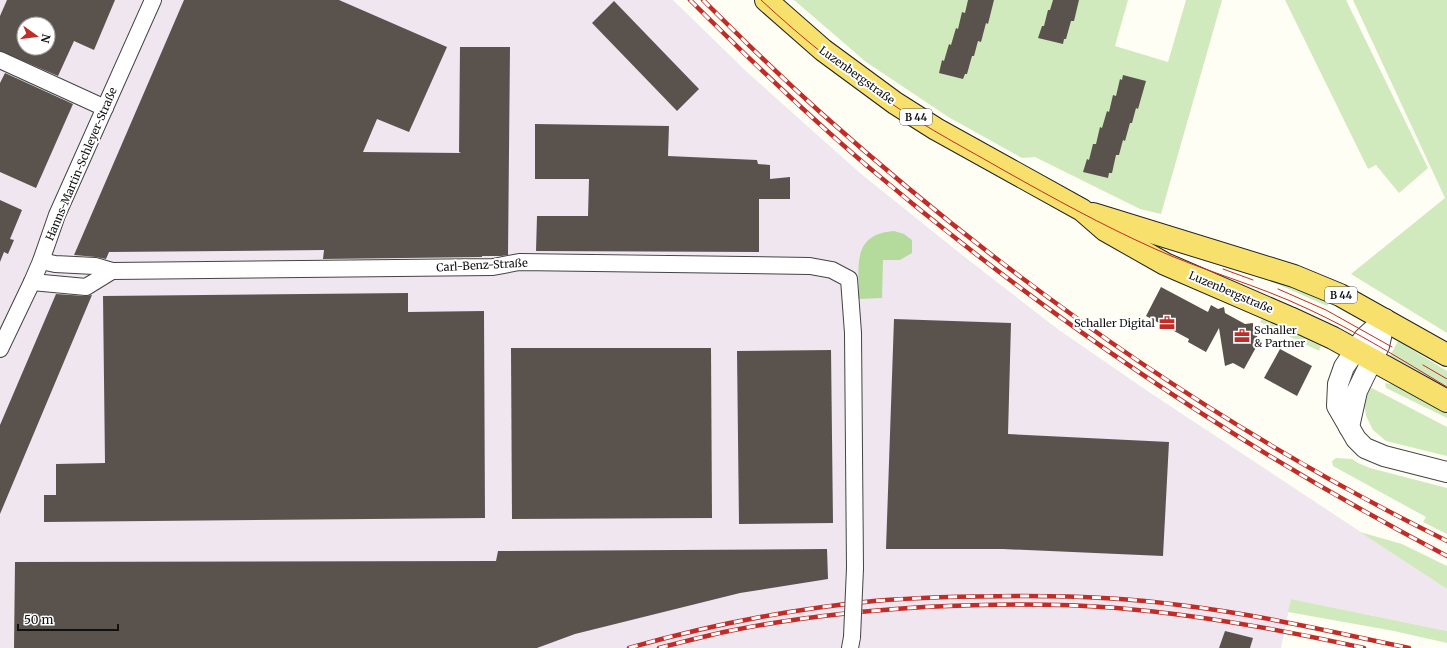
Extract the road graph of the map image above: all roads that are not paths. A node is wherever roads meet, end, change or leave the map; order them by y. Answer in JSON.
{"nodes":[{"id":1,"x":153,"y":0,"type":"edge"},
{"id":2,"x":766,"y":0,"type":"edge"},
{"id":3,"x":0,"y":60,"type":"edge"},
{"id":4,"x":105,"y":108,"type":"junction"},
{"id":5,"x":1082,"y":210,"type":"junction"},
{"id":6,"x":41,"y":261,"type":"junction"},
{"id":7,"x":112,"y":271,"type":"junction"},
{"id":8,"x":32,"y":282,"type":"junction"},
{"id":9,"x":1385,"y":319,"type":"junction"},
{"id":10,"x":0,"y":350,"type":"edge"},
{"id":11,"x":1364,"y":355,"type":"junction"},
{"id":12,"x":1447,"y":355,"type":"edge"},
{"id":13,"x":1447,"y":401,"type":"edge"},
{"id":14,"x":1447,"y":472,"type":"edge"},
{"id":15,"x":850,"y":648,"type":"edge"}],
"edges":[{"from":1,"to":4,"type":"street","name":"Hanns-Martin-Schleyer-Straße"},
{"from":2,"to":5,"type":"main road","name":"Luzenbergstraße","number":"B 44"},
{"from":3,"to":4,"type":"street"},
{"from":4,"to":6,"type":"street","name":"Hanns-Martin-Schleyer-Straße"},
{"from":5,"to":9,"type":"main road","name":"Luzenbergstraße","number":"B 44"},
{"from":5,"to":11,"type":"main road","name":"Luzenbergstraße","number":"B 44"},
{"from":6,"to":7,"type":"street","name":"Carl-Benz-Straße"},
{"from":6,"to":8,"type":"street","name":"Hanns-Martin-Schleyer-Straße"},
{"from":7,"to":8,"type":"street"},
{"from":7,"to":15,"type":"street","name":"Carl-Benz-Straße","bridge":true},
{"from":8,"to":10,"type":"street","name":"Hanns-Martin-Schleyer-Straße"},
{"from":9,"to":11,"type":"street"},
{"from":9,"to":12,"type":"main road","name":"Luzenbergstraße","number":"B 44"},
{"from":11,"to":13,"type":"main road","name":"Luzenbergstraße","number":"B 44"},
{"from":11,"to":14,"type":"street"}]}
